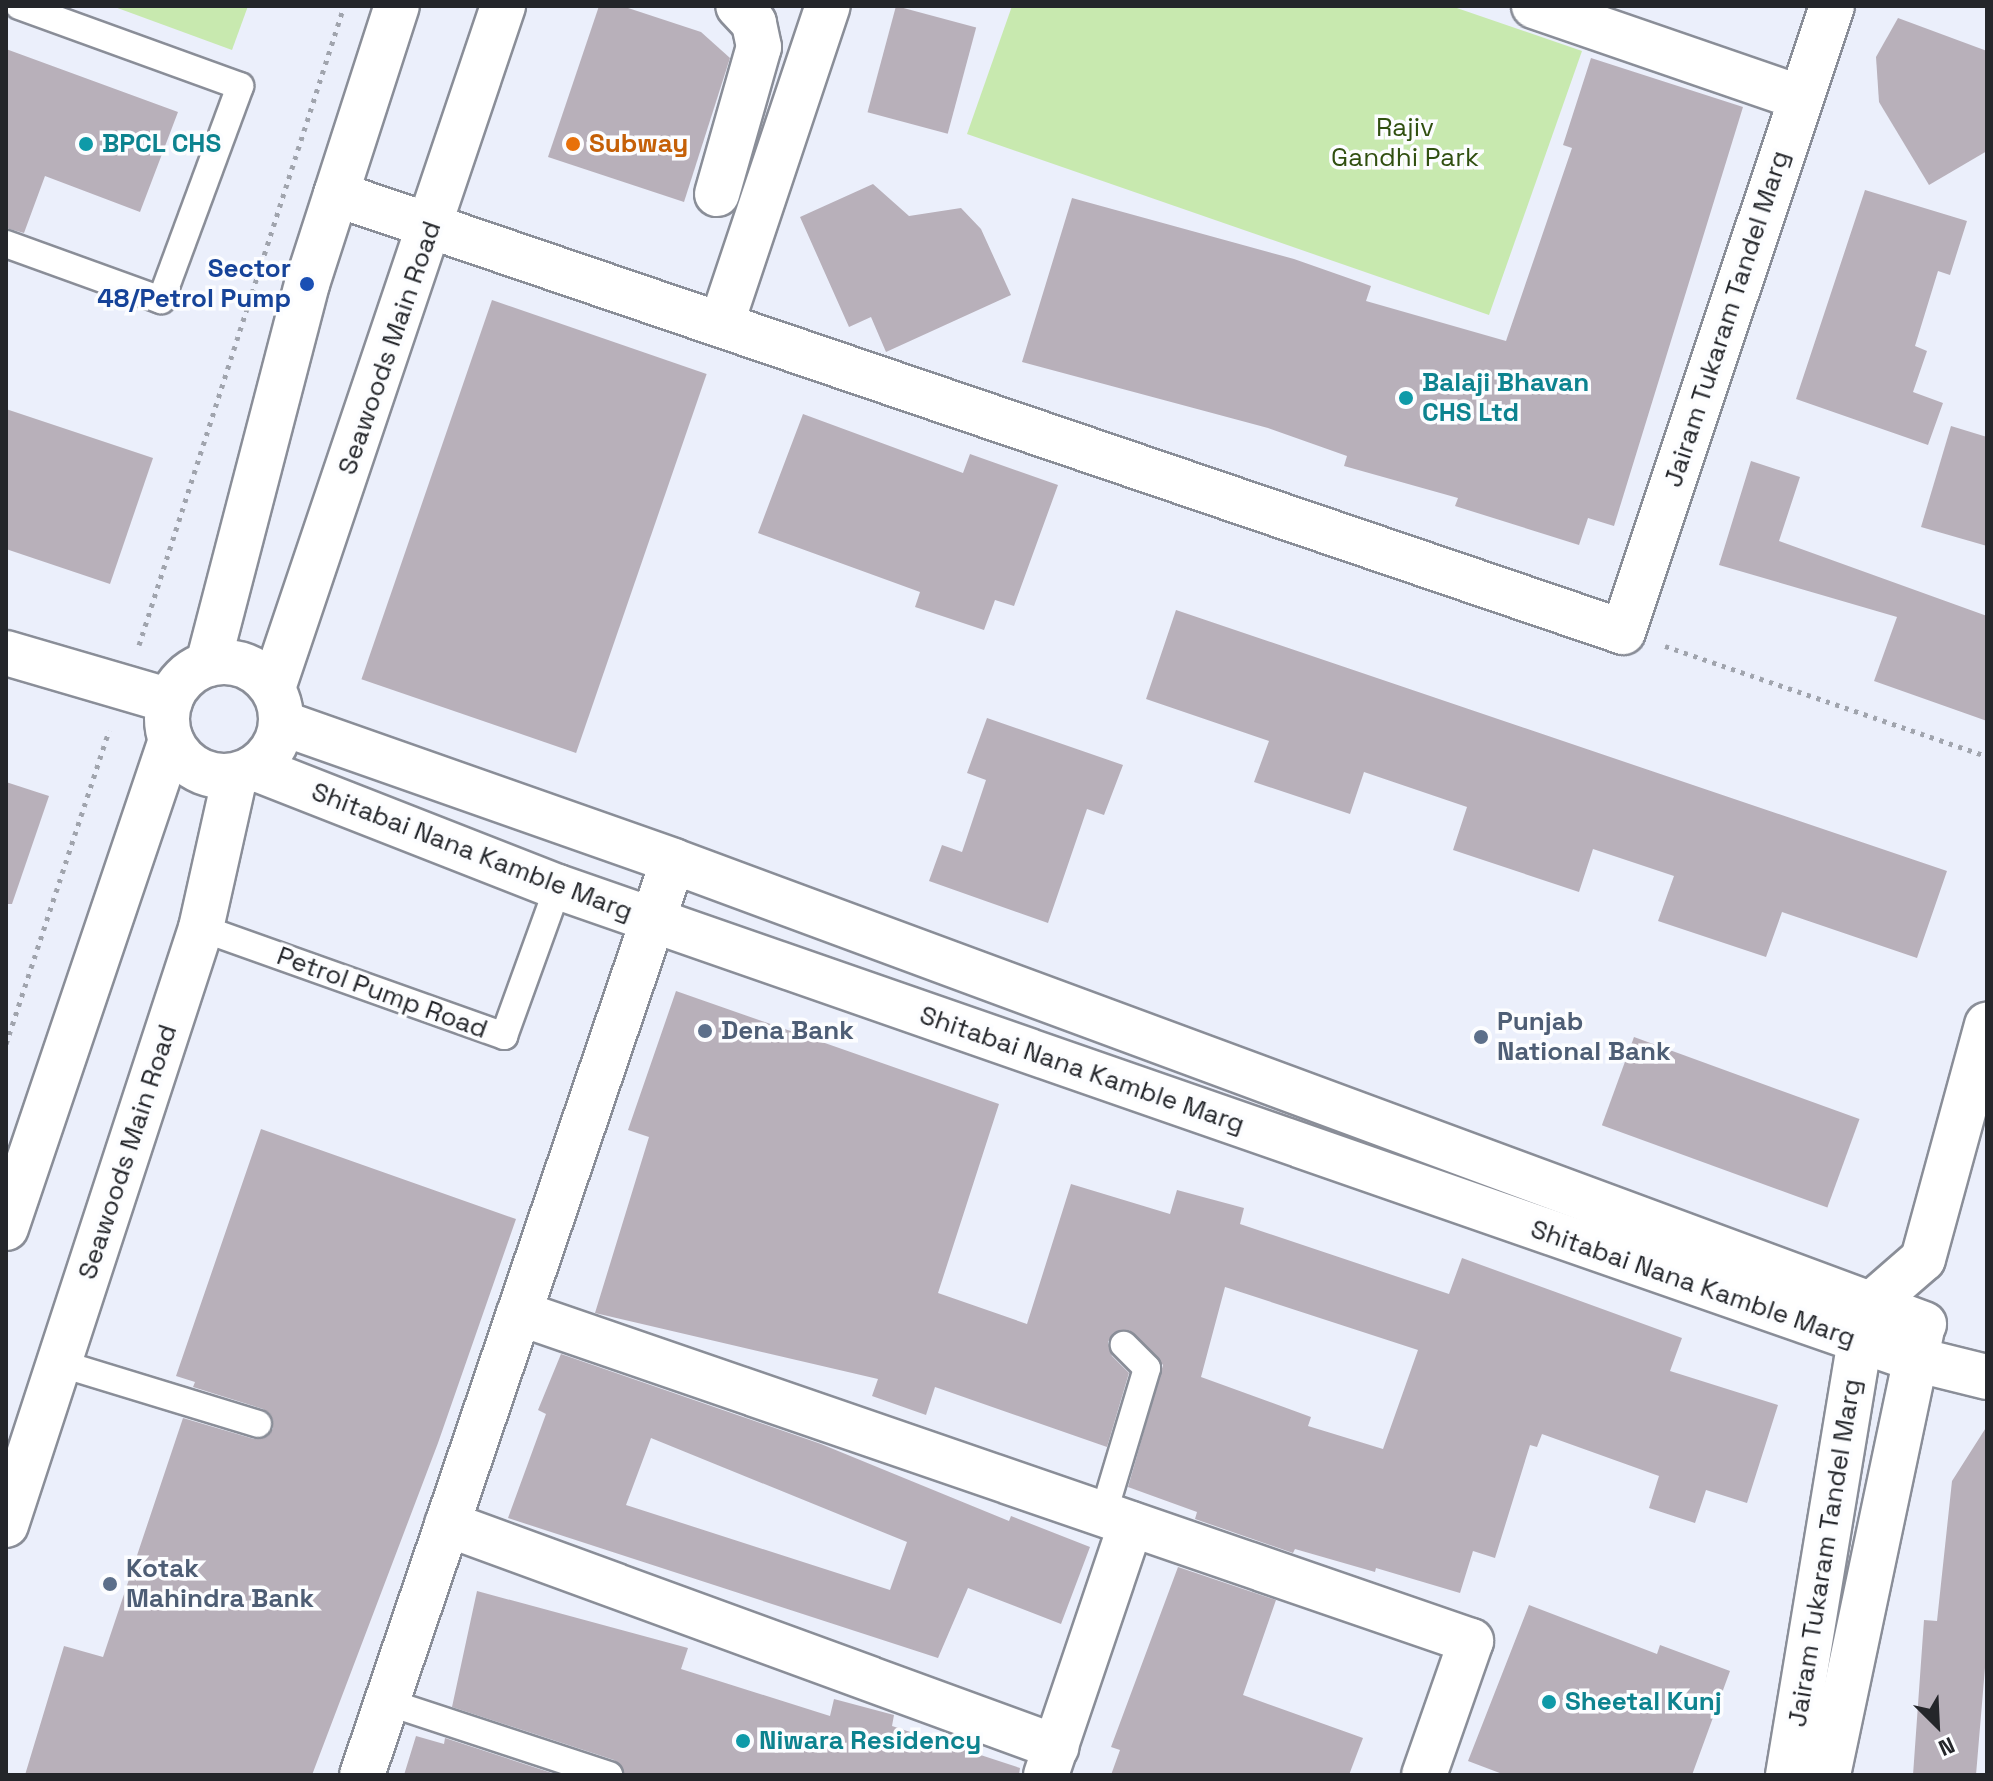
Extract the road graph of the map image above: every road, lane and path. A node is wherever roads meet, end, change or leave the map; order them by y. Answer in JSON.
{"nodes":[{"id":1,"x":19,"y":6,"type":"edge"},
{"id":2,"x":344,"y":6,"type":"edge"},
{"id":3,"x":503,"y":6,"type":"edge"},
{"id":4,"x":738,"y":6,"type":"edge"},
{"id":5,"x":828,"y":6,"type":"edge"},
{"id":6,"x":1534,"y":6,"type":"edge"},
{"id":7,"x":1832,"y":6,"type":"edge"},
{"id":8,"x":386,"y":17,"type":"edge"},
{"id":9,"x":1801,"y":98,"type":"junction"},
{"id":10,"x":336,"y":194,"type":"junction"},
{"id":11,"x":717,"y":194,"type":"dead end"},
{"id":12,"x":431,"y":227,"type":"junction"},
{"id":13,"x":6,"y":244,"type":"edge"},
{"id":14,"x":721,"y":325,"type":"junction"},
{"id":15,"x":1623,"y":632,"type":"junction"},
{"id":16,"x":6,"y":653,"type":"edge"},
{"id":17,"x":208,"y":664,"type":"junction"},
{"id":18,"x":123,"y":687,"type":"junction"},
{"id":19,"x":277,"y":705,"type":"junction"},
{"id":20,"x":170,"y":721,"type":"junction"},
{"id":21,"x":1987,"y":756,"type":"edge"},
{"id":22,"x":245,"y":772,"type":"junction"},
{"id":23,"x":673,"y":861,"type":"junction"},
{"id":24,"x":558,"y":887,"type":"junction"},
{"id":25,"x":653,"y":921,"type":"junction"},
{"id":26,"x":201,"y":928,"type":"junction"},
{"id":27,"x":1987,"y":1025,"type":"edge"},
{"id":28,"x":6,"y":1044,"type":"edge"},
{"id":29,"x":6,"y":1228,"type":"edge"},
{"id":30,"x":1923,"y":1259,"type":"junction"},
{"id":31,"x":519,"y":1313,"type":"junction"},
{"id":32,"x":1865,"y":1323,"type":"junction"},
{"id":33,"x":1919,"y":1341,"type":"junction"},
{"id":34,"x":1124,"y":1345,"type":"dead end"},
{"id":35,"x":59,"y":1363,"type":"junction"},
{"id":36,"x":1987,"y":1377,"type":"edge"},
{"id":37,"x":258,"y":1424,"type":"dead end"},
{"id":38,"x":1117,"y":1519,"type":"junction"},
{"id":39,"x":447,"y":1524,"type":"junction"},
{"id":40,"x":6,"y":1525,"type":"edge"},
{"id":41,"x":387,"y":1702,"type":"junction"},
{"id":42,"x":1051,"y":1761,"type":"edge"},
{"id":43,"x":362,"y":1775,"type":"edge"},
{"id":44,"x":609,"y":1775,"type":"edge"},
{"id":45,"x":1424,"y":1775,"type":"edge"},
{"id":46,"x":1788,"y":1775,"type":"edge"},
{"id":47,"x":1828,"y":1775,"type":"edge"}],
"edges":[{"from":1,"to":13,"type":"lane"},
{"from":2,"to":18,"type":"path"},
{"from":3,"to":12,"type":"street","name":"Seawoods Main Road"},
{"from":4,"to":11,"type":"street"},
{"from":5,"to":14,"type":"street"},
{"from":6,"to":9,"type":"street"},
{"from":7,"to":9,"type":"street","name":"Jairam Tukaram Tandel Marg"},
{"from":8,"to":10,"type":"street"},
{"from":9,"to":15,"type":"street","name":"Jairam Tukaram Tandel Marg"},
{"from":10,"to":12,"type":"street"},
{"from":10,"to":17,"type":"street"},
{"from":12,"to":14,"type":"street"},
{"from":12,"to":19,"type":"street","name":"Seawoods Main Road"},
{"from":14,"to":15,"type":"street"},
{"from":15,"to":21,"type":"path"},
{"from":16,"to":18,"type":"street"},
{"from":17,"to":19,"type":"street"},
{"from":17,"to":20,"type":"street"},
{"from":18,"to":20,"type":"street"},
{"from":18,"to":28,"type":"path"},
{"from":19,"to":22,"type":"street"},
{"from":19,"to":23,"type":"street","name":"Shitabai Nana Kamble Marg"},
{"from":20,"to":22,"type":"street"},
{"from":20,"to":29,"type":"street"},
{"from":22,"to":24,"type":"street","name":"Shitabai Nana Kamble Marg"},
{"from":22,"to":26,"type":"street","name":"Seawoods Main Road"},
{"from":23,"to":25,"type":"street"},
{"from":23,"to":32,"type":"street","name":"Shitabai Nana Kamble Marg"},
{"from":24,"to":25,"type":"street","name":"Shitabai Nana Kamble Marg"},
{"from":24,"to":26,"type":"lane","name":"Petrol Pump Road"},
{"from":25,"to":31,"type":"street"},
{"from":25,"to":32,"type":"street","name":"Shitabai Nana Kamble Marg"},
{"from":26,"to":35,"type":"street","name":"Seawoods Main Road"},
{"from":27,"to":30,"type":"street","name":"Jairam Tukaram Tandel Marg"},
{"from":30,"to":32,"type":"street"},
{"from":30,"to":33,"type":"street","name":"Jairam Tukaram Tandel Marg"},
{"from":31,"to":38,"type":"street"},
{"from":31,"to":39,"type":"street"},
{"from":32,"to":33,"type":"street","name":"Shitabai Nana Kamble Marg"},
{"from":32,"to":46,"type":"street","name":"Jairam Tukaram Tandel Marg"},
{"from":33,"to":36,"type":"street","name":"Shitabai Nana Kamble Marg"},
{"from":33,"to":47,"type":"street","name":"Jairam Tukaram Tandel Marg"},
{"from":34,"to":38,"type":"lane"},
{"from":35,"to":37,"type":"lane"},
{"from":35,"to":40,"type":"street","name":"Seawoods Main Road"},
{"from":38,"to":42,"type":"street"},
{"from":38,"to":45,"type":"street"},
{"from":39,"to":41,"type":"street"},
{"from":39,"to":42,"type":"street"},
{"from":41,"to":43,"type":"street"},
{"from":41,"to":44,"type":"lane"}]}
